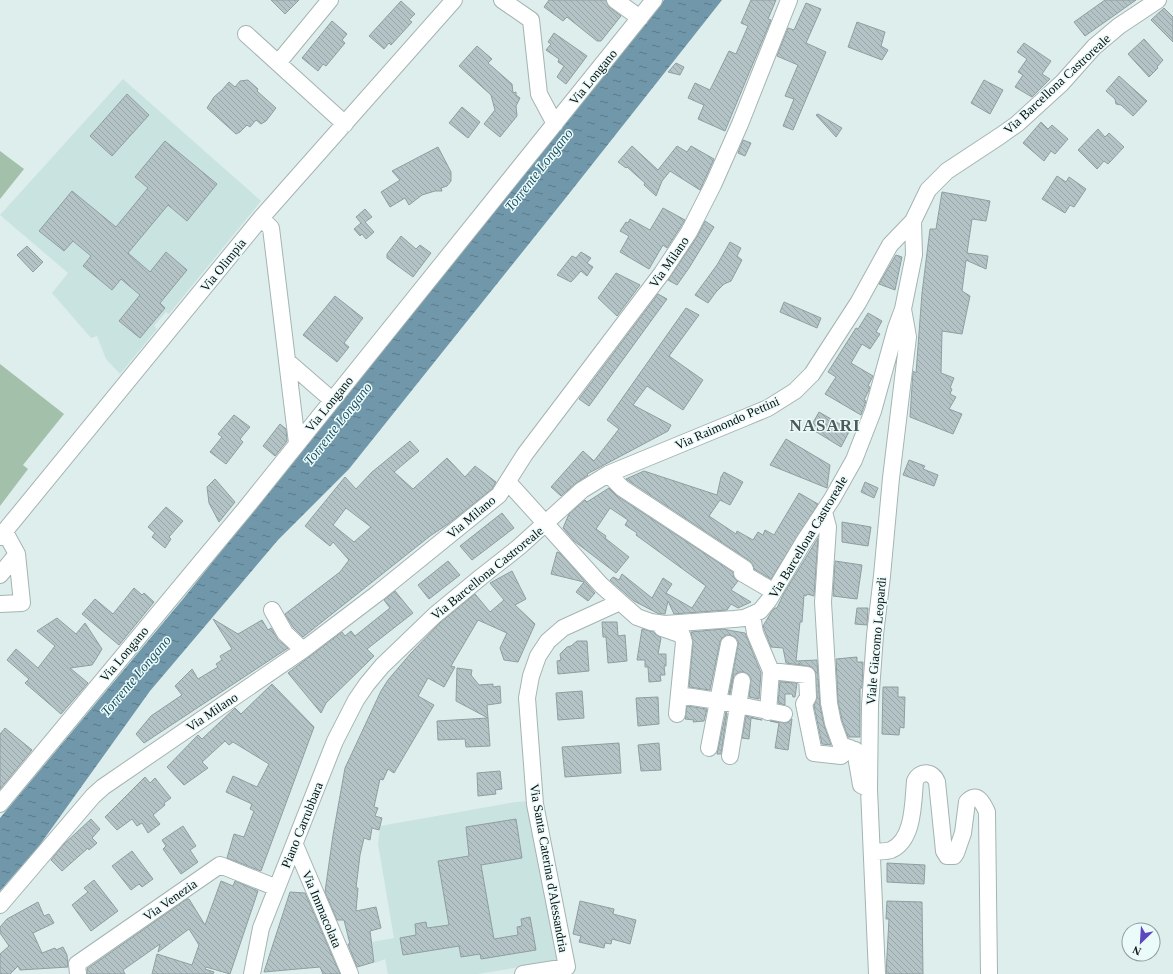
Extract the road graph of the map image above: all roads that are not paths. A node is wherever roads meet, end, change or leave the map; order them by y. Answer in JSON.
{"nodes":[{"id":1,"x":330,"y":0,"type":"edge"},
{"id":2,"x":454,"y":0,"type":"edge"},
{"id":3,"x":502,"y":0,"type":"edge"},
{"id":4,"x":615,"y":0,"type":"edge"},
{"id":5,"x":654,"y":0,"type":"edge"},
{"id":6,"x":789,"y":0,"type":"edge"},
{"id":7,"x":1158,"y":0,"type":"edge"},
{"id":8,"x":640,"y":18,"type":"junction"},
{"id":9,"x":246,"y":34,"type":"dead end"},
{"id":10,"x":278,"y":63,"type":"junction"},
{"id":11,"x":345,"y":124,"type":"junction"},
{"id":12,"x":554,"y":124,"type":"junction"},
{"id":13,"x":261,"y":218,"type":"junction"},
{"id":14,"x":913,"y":221,"type":"junction"},
{"id":15,"x":903,"y":309,"type":"junction"},
{"id":16,"x":287,"y":362,"type":"junction"},
{"id":17,"x":332,"y":400,"type":"junction"},
{"id":18,"x":297,"y":443,"type":"junction"},
{"id":19,"x":608,"y":474,"type":"junction"},
{"id":20,"x":508,"y":482,"type":"junction"},
{"id":21,"x":824,"y":512,"type":"junction"},
{"id":22,"x":545,"y":525,"type":"junction"},
{"id":23,"x":2,"y":534,"type":"edge"},
{"id":24,"x":17,"y":554,"type":"junction"},
{"id":25,"x":0,"y":575,"type":"edge"},
{"id":26,"x":766,"y":587,"type":"dead end"},
{"id":27,"x":620,"y":602,"type":"junction"},
{"id":28,"x":0,"y":604,"type":"edge"},
{"id":29,"x":272,"y":610,"type":"dead end"},
{"id":30,"x":752,"y":615,"type":"junction"},
{"id":31,"x":659,"y":624,"type":"junction"},
{"id":32,"x":729,"y":644,"type":"dead end"},
{"id":33,"x":303,"y":650,"type":"junction"},
{"id":34,"x":771,"y":671,"type":"junction"},
{"id":35,"x":742,"y":681,"type":"dead end"},
{"id":36,"x":678,"y":695,"type":"junction"},
{"id":37,"x":718,"y":701,"type":"junction"},
{"id":38,"x":738,"y":706,"type":"junction"},
{"id":39,"x":677,"y":714,"type":"dead end"},
{"id":40,"x":709,"y":748,"type":"dead end"},
{"id":41,"x":850,"y":748,"type":"junction"},
{"id":42,"x":730,"y":756,"type":"dead end"},
{"id":43,"x":327,"y":761,"type":"joint"},
{"id":44,"x":869,"y":789,"type":"junction"},
{"id":45,"x":0,"y":804,"type":"edge"},
{"id":46,"x":295,"y":845,"type":"junction"},
{"id":47,"x":872,"y":852,"type":"junction"},
{"id":48,"x":277,"y":888,"type":"junction"},
{"id":49,"x":0,"y":905,"type":"edge"},
{"id":50,"x":78,"y":974,"type":"edge"},
{"id":51,"x":252,"y":974,"type":"edge"},
{"id":52,"x":350,"y":974,"type":"edge"},
{"id":53,"x":523,"y":974,"type":"edge"},
{"id":54,"x":877,"y":974,"type":"edge"},
{"id":55,"x":989,"y":974,"type":"edge"}],
"edges":[{"from":1,"to":10,"type":"street"},
{"from":2,"to":11,"type":"street","name":"Via Olimpia"},
{"from":3,"to":12,"type":"street"},
{"from":4,"to":8,"type":"street"},
{"from":5,"to":8,"type":"street","name":"Via Longano"},
{"from":6,"to":20,"type":"street","name":"Via Milano"},
{"from":7,"to":14,"type":"street","name":"Via Barcellona Castroreale"},
{"from":8,"to":12,"type":"street","name":"Via Longano"},
{"from":9,"to":10,"type":"street"},
{"from":10,"to":11,"type":"street"},
{"from":11,"to":13,"type":"street","name":"Via Olimpia"},
{"from":12,"to":17,"type":"street","name":"Via Longano"},
{"from":13,"to":16,"type":"street"},
{"from":13,"to":23,"type":"street","name":"Via Olimpia"},
{"from":14,"to":15,"type":"street","name":"Via Barcellona Castroreale"},
{"from":14,"to":19,"type":"street","name":"Via Raimondo Pettini"},
{"from":15,"to":21,"type":"street","name":"Via Barcellona Castroreale"},
{"from":15,"to":44,"type":"street","name":"Viale Giacomo Leopardi"},
{"from":16,"to":17,"type":"street"},
{"from":16,"to":18,"type":"street"},
{"from":17,"to":18,"type":"street","name":"Via Longano"},
{"from":18,"to":45,"type":"street","name":"Via Longano"},
{"from":19,"to":22,"type":"street","name":"Via Raimondo Pettini"},
{"from":19,"to":26,"type":"street"},
{"from":20,"to":22,"type":"street"},
{"from":20,"to":33,"type":"street","name":"Via Milano"},
{"from":21,"to":30,"type":"street","name":"Via Barcellona Castroreale"},
{"from":21,"to":41,"type":"street"},
{"from":22,"to":27,"type":"street","name":"Via Barcellona Castroreale"},
{"from":22,"to":43,"type":"street","name":"Via Barcellona Castroreale"},
{"from":23,"to":24,"type":"street"},
{"from":24,"to":25,"type":"street"},
{"from":24,"to":28,"type":"street"},
{"from":27,"to":31,"type":"street","name":"Via Barcellona Castroreale"},
{"from":27,"to":53,"type":"street","name":"Via Santa Caterina d'Alessandria"},
{"from":29,"to":33,"type":"street"},
{"from":30,"to":31,"type":"street","name":"Via Barcellona Castroreale"},
{"from":30,"to":34,"type":"street"},
{"from":31,"to":36,"type":"street"},
{"from":32,"to":37,"type":"street"},
{"from":33,"to":49,"type":"street","name":"Via Milano"},
{"from":34,"to":38,"type":"street"},
{"from":34,"to":41,"type":"street"},
{"from":35,"to":38,"type":"street"},
{"from":36,"to":37,"type":"street"},
{"from":36,"to":39,"type":"street"},
{"from":37,"to":38,"type":"street"},
{"from":37,"to":40,"type":"street"},
{"from":38,"to":42,"type":"street"},
{"from":41,"to":44,"type":"street"},
{"from":43,"to":46,"type":"street","name":"Piano Carrubbara"},
{"from":44,"to":47,"type":"street","name":"Viale Giacomo Leopardi"},
{"from":46,"to":48,"type":"street","name":"Piano Carrubbara"},
{"from":46,"to":52,"type":"street","name":"Via Immacolata"},
{"from":47,"to":54,"type":"street","name":"Viale Giacomo Leopardi"},
{"from":47,"to":55,"type":"street"},
{"from":48,"to":50,"type":"street","name":"Via Venezia"},
{"from":48,"to":51,"type":"street","name":"Piano Carrubbara"}]}
